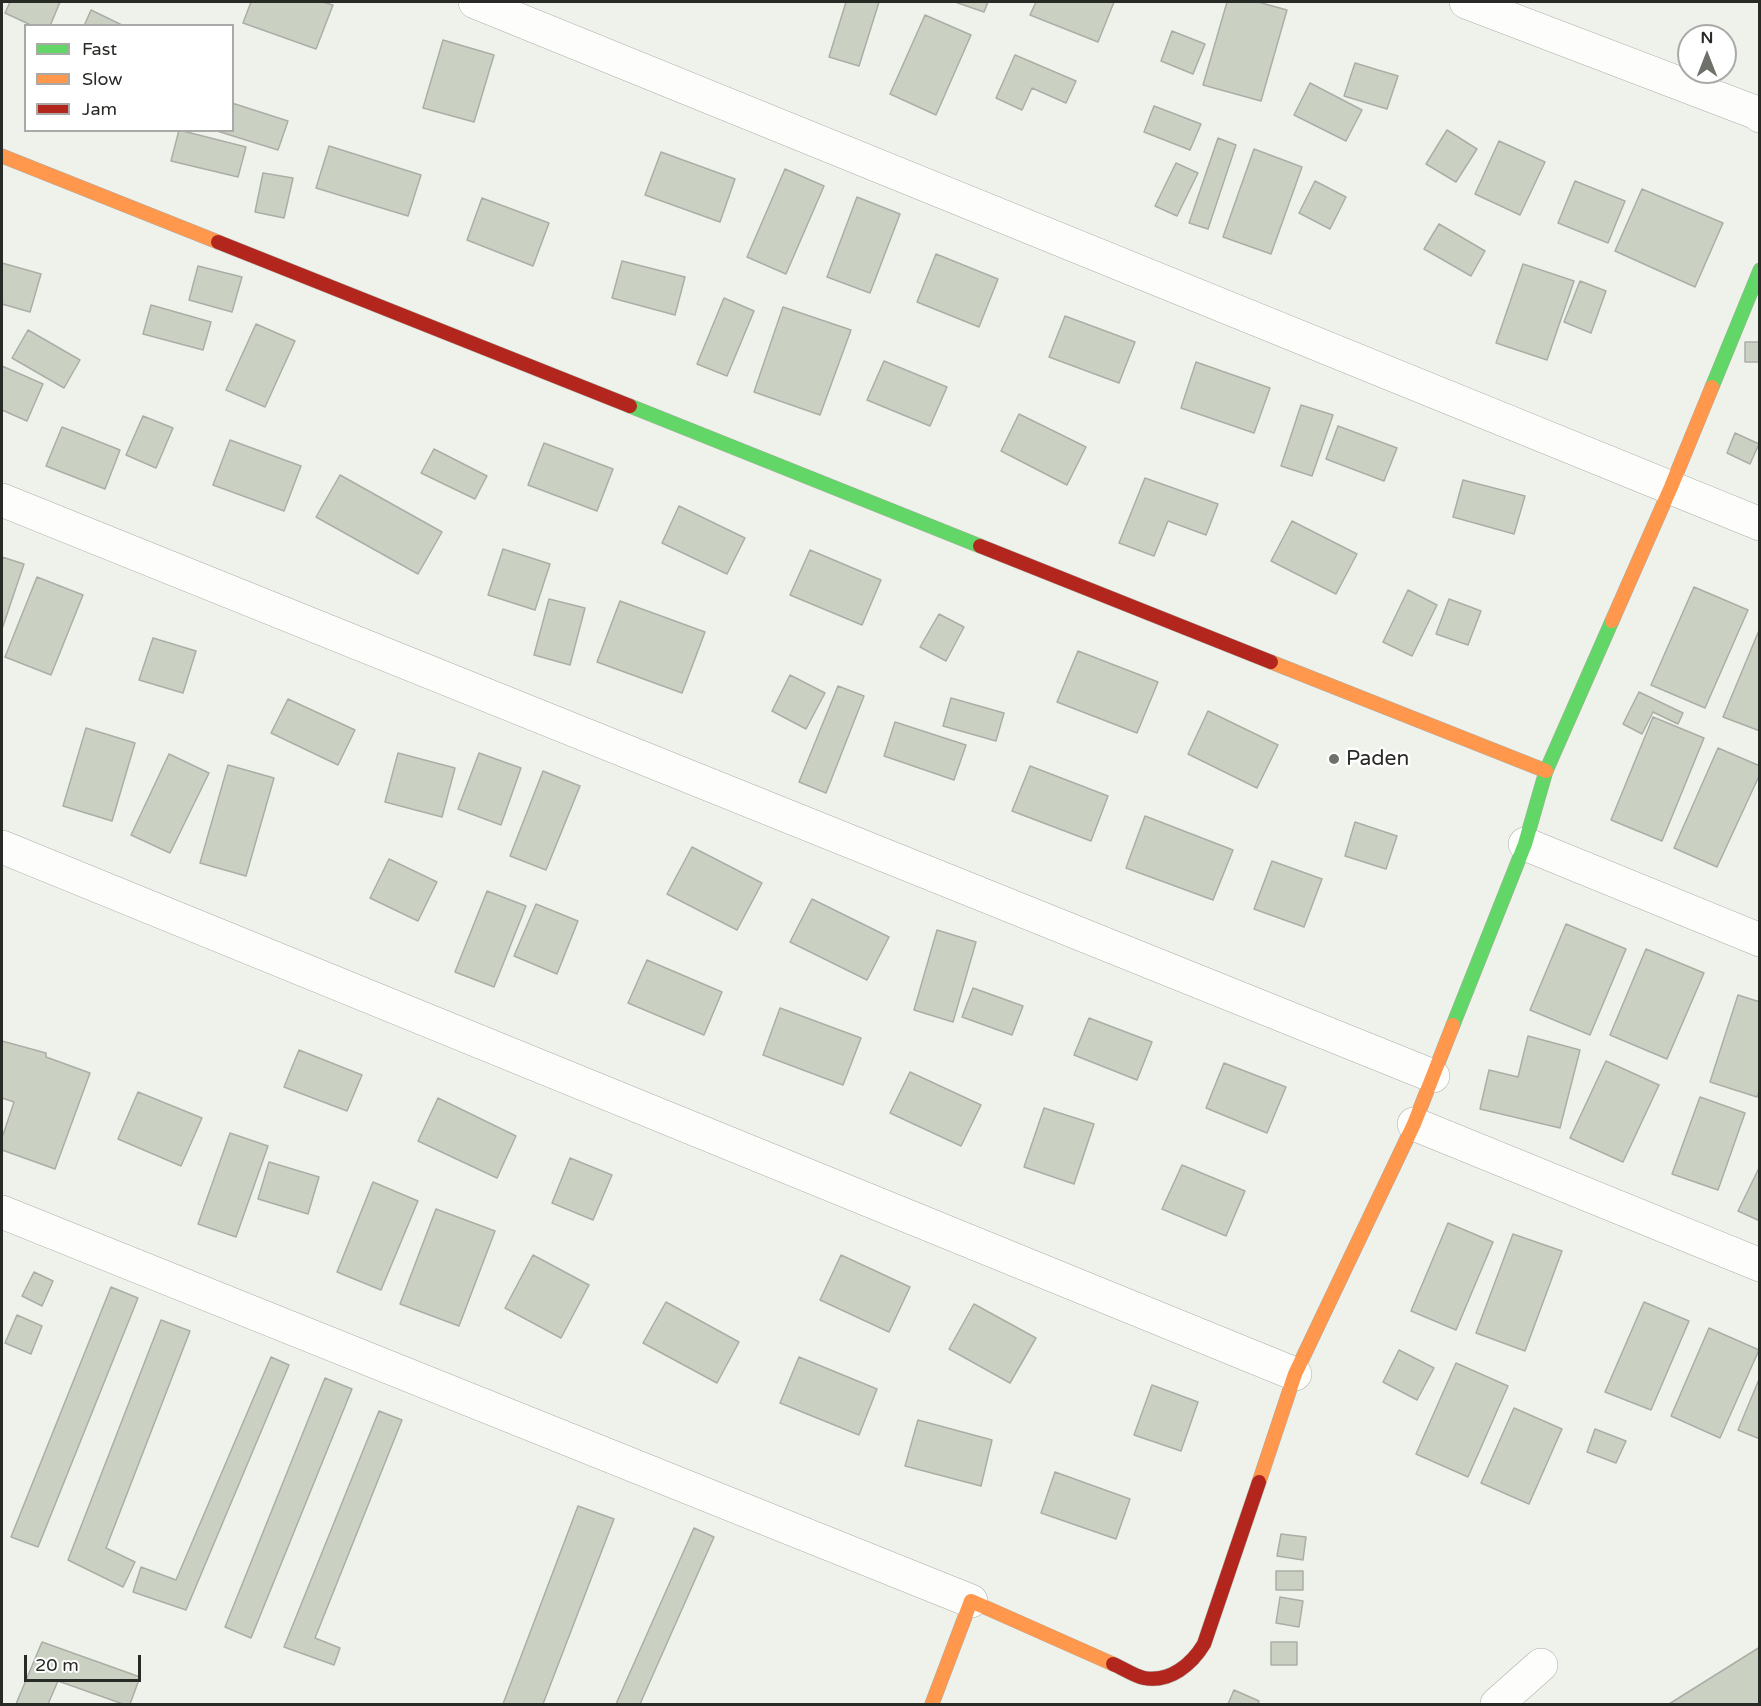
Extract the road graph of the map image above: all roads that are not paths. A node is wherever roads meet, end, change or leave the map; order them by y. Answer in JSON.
{"nodes":[{"id":1,"x":475,"y":2,"type":"edge"},
{"id":2,"x":1466,"y":2,"type":"edge"},
{"id":3,"x":1760,"y":116,"type":"edge"},
{"id":4,"x":2,"y":156,"type":"edge"},
{"id":5,"x":1760,"y":270,"type":"edge"},
{"id":6,"x":1671,"y":487,"type":"junction"},
{"id":7,"x":2,"y":500,"type":"edge"},
{"id":8,"x":1760,"y":524,"type":"edge"},
{"id":9,"x":1546,"y":771,"type":"junction"},
{"id":10,"x":1525,"y":844,"type":"junction"},
{"id":11,"x":2,"y":846,"type":"edge"},
{"id":12,"x":1760,"y":940,"type":"edge"},
{"id":13,"x":1433,"y":1076,"type":"junction"},
{"id":14,"x":1414,"y":1124,"type":"junction"},
{"id":15,"x":2,"y":1212,"type":"edge"},
{"id":16,"x":1760,"y":1265,"type":"edge"},
{"id":17,"x":1295,"y":1374,"type":"junction"},
{"id":18,"x":971,"y":1601,"type":"junction"},
{"id":19,"x":1540,"y":1665,"type":"dead end"},
{"id":20,"x":932,"y":1704,"type":"edge"},
{"id":21,"x":1497,"y":1704,"type":"edge"}],
"edges":[{"from":1,"to":6,"type":"street"},
{"from":2,"to":3,"type":"street"},
{"from":4,"to":9,"type":"street"},
{"from":5,"to":6,"type":"street"},
{"from":6,"to":8,"type":"street"},
{"from":6,"to":9,"type":"street"},
{"from":7,"to":13,"type":"street"},
{"from":9,"to":10,"type":"street"},
{"from":10,"to":12,"type":"street"},
{"from":10,"to":13,"type":"street"},
{"from":11,"to":17,"type":"street"},
{"from":13,"to":14,"type":"street"},
{"from":14,"to":16,"type":"street"},
{"from":14,"to":17,"type":"street"},
{"from":15,"to":18,"type":"street"},
{"from":17,"to":18,"type":"street"},
{"from":18,"to":20,"type":"street"},
{"from":19,"to":21,"type":"street"}]}
